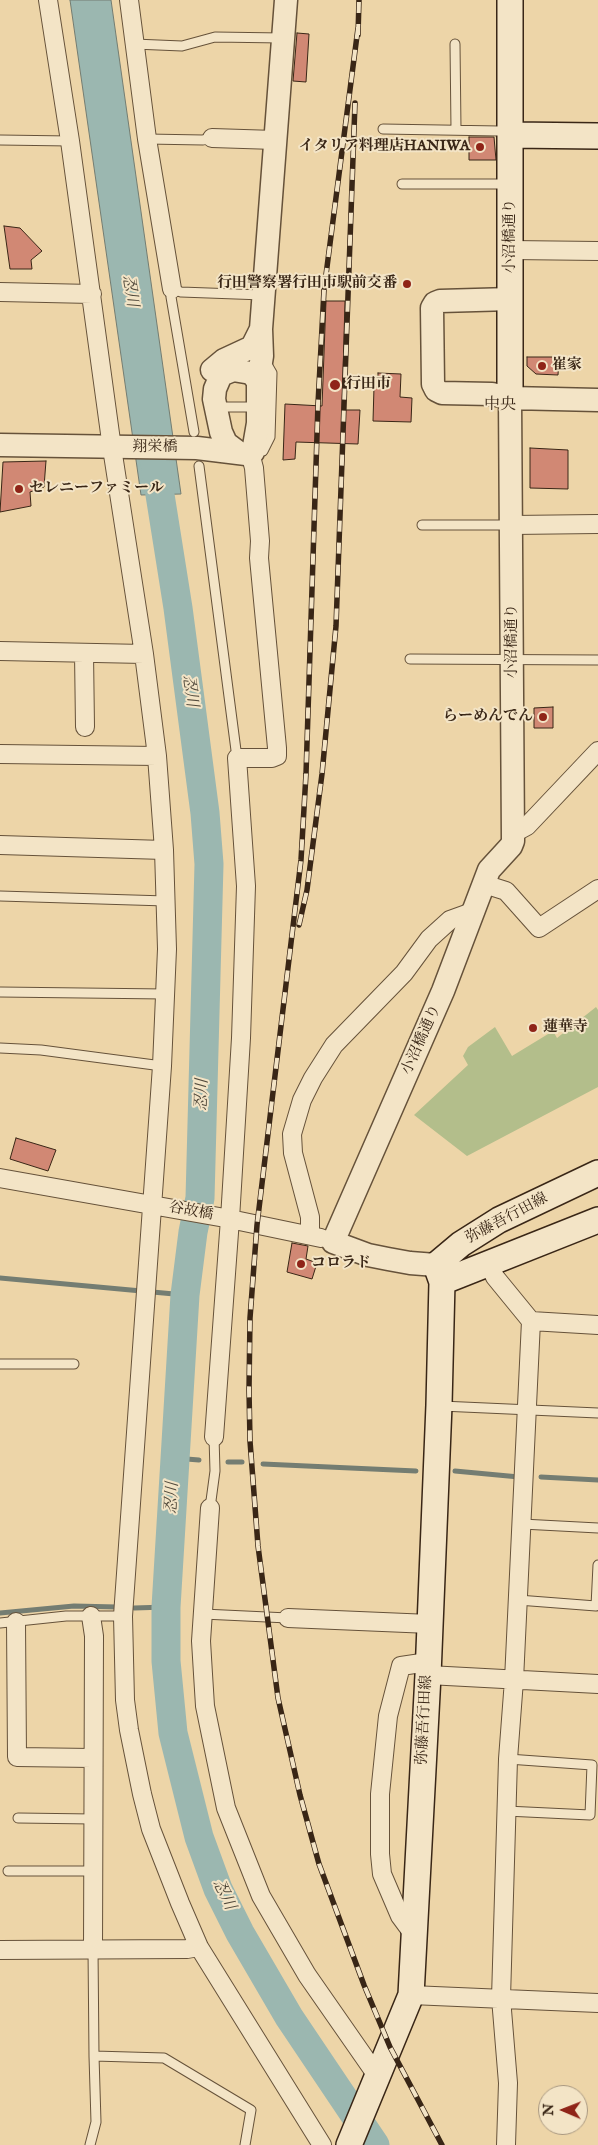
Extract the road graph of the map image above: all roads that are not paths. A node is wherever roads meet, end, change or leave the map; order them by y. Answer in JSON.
{"nodes":[{"id":1,"x":48,"y":0,"type":"edge"},
{"id":2,"x":129,"y":0,"type":"edge"},
{"id":3,"x":286,"y":0,"type":"edge"},
{"id":4,"x":510,"y":0,"type":"edge"},
{"id":5,"x":284,"y":38,"type":"junction"},
{"id":6,"x":134,"y":44,"type":"junction"},
{"id":7,"x":455,"y":44,"type":"dead end"},
{"id":8,"x":383,"y":129,"type":"dead end"},
{"id":9,"x":456,"y":129,"type":"junction"},
{"id":10,"x":511,"y":135,"type":"junction"},
{"id":11,"x":598,"y":136,"type":"edge"},
{"id":12,"x":212,"y":138,"type":"joint"},
{"id":13,"x":147,"y":139,"type":"junction"},
{"id":14,"x":0,"y":140,"type":"edge"},
{"id":15,"x":275,"y":140,"type":"junction"},
{"id":16,"x":70,"y":141,"type":"junction"},
{"id":17,"x":402,"y":184,"type":"dead end"},
{"id":18,"x":510,"y":184,"type":"junction"},
{"id":19,"x":511,"y":250,"type":"junction"},
{"id":20,"x":598,"y":251,"type":"edge"},
{"id":21,"x":172,"y":290,"type":"junction"},
{"id":22,"x":0,"y":292,"type":"edge"},
{"id":23,"x":92,"y":294,"type":"junction"},
{"id":24,"x":264,"y":295,"type":"junction"},
{"id":25,"x":511,"y":299,"type":"junction"},
{"id":26,"x":261,"y":329,"type":"junction"},
{"id":27,"x":262,"y":356,"type":"junction"},
{"id":28,"x":258,"y":382,"type":"junction"},
{"id":29,"x":510,"y":398,"type":"junction"},
{"id":30,"x":598,"y":400,"type":"edge"},
{"id":31,"x":265,"y":407,"type":"junction"},
{"id":32,"x":216,"y":408,"type":"junction"},
{"id":33,"x":0,"y":445,"type":"edge"},
{"id":34,"x":115,"y":448,"type":"junction"},
{"id":35,"x":195,"y":449,"type":"junction"},
{"id":36,"x":247,"y":452,"type":"junction"},
{"id":37,"x":422,"y":524,"type":"dead end"},
{"id":38,"x":598,"y":524,"type":"edge"},
{"id":39,"x":512,"y":525,"type":"junction"},
{"id":40,"x":0,"y":652,"type":"edge"},
{"id":41,"x":84,"y":653,"type":"junction"},
{"id":42,"x":144,"y":654,"type":"junction"},
{"id":43,"x":410,"y":659,"type":"dead end"},
{"id":44,"x":513,"y":659,"type":"junction"},
{"id":45,"x":598,"y":660,"type":"edge"},
{"id":46,"x":85,"y":727,"type":"dead end"},
{"id":47,"x":598,"y":751,"type":"edge"},
{"id":48,"x":0,"y":754,"type":"edge"},
{"id":49,"x":157,"y":756,"type":"junction"},
{"id":50,"x":237,"y":758,"type":"junction"},
{"id":51,"x":514,"y":833,"type":"junction"},
{"id":52,"x":0,"y":845,"type":"edge"},
{"id":53,"x":164,"y":850,"type":"junction"},
{"id":54,"x":484,"y":884,"type":"junction"},
{"id":55,"x":598,"y":889,"type":"edge"},
{"id":56,"x":0,"y":896,"type":"edge"},
{"id":57,"x":166,"y":901,"type":"junction"},
{"id":58,"x":475,"y":911,"type":"junction"},
{"id":59,"x":0,"y":992,"type":"edge"},
{"id":60,"x":165,"y":994,"type":"junction"},
{"id":61,"x":0,"y":1048,"type":"edge"},
{"id":62,"x":162,"y":1066,"type":"junction"},
{"id":63,"x":598,"y":1173,"type":"edge"},
{"id":64,"x":0,"y":1178,"type":"edge"},
{"id":65,"x":154,"y":1205,"type":"junction"},
{"id":66,"x":228,"y":1219,"type":"junction"},
{"id":67,"x":598,"y":1220,"type":"edge"},
{"id":68,"x":310,"y":1234,"type":"junction"},
{"id":69,"x":333,"y":1242,"type":"junction"},
{"id":70,"x":489,"y":1264,"type":"junction"},
{"id":71,"x":439,"y":1273,"type":"junction"},
{"id":72,"x":532,"y":1321,"type":"junction"},
{"id":73,"x":598,"y":1325,"type":"edge"},
{"id":74,"x":0,"y":1364,"type":"edge"},
{"id":75,"x":74,"y":1364,"type":"dead end"},
{"id":76,"x":439,"y":1405,"type":"junction"},
{"id":77,"x":527,"y":1410,"type":"junction"},
{"id":78,"x":598,"y":1413,"type":"edge"},
{"id":79,"x":214,"y":1437,"type":"joint"},
{"id":80,"x":210,"y":1508,"type":"joint"},
{"id":81,"x":522,"y":1524,"type":"junction"},
{"id":82,"x":598,"y":1528,"type":"edge"},
{"id":83,"x":598,"y":1565,"type":"edge"},
{"id":84,"x":518,"y":1600,"type":"junction"},
{"id":85,"x":203,"y":1614,"type":"junction"},
{"id":86,"x":91,"y":1616,"type":"junction"},
{"id":87,"x":124,"y":1616,"type":"junction"},
{"id":88,"x":288,"y":1618,"type":"joint"},
{"id":89,"x":8,"y":1622,"type":"edge"},
{"id":90,"x":430,"y":1624,"type":"junction"},
{"id":91,"x":428,"y":1669,"type":"junction"},
{"id":92,"x":514,"y":1680,"type":"junction"},
{"id":93,"x":598,"y":1684,"type":"edge"},
{"id":94,"x":92,"y":1758,"type":"junction"},
{"id":95,"x":508,"y":1759,"type":"junction"},
{"id":96,"x":506,"y":1811,"type":"junction"},
{"id":97,"x":18,"y":1818,"type":"dead end"},
{"id":98,"x":93,"y":1819,"type":"junction"},
{"id":99,"x":93,"y":1871,"type":"junction"},
{"id":100,"x":8,"y":1872,"type":"dead end"},
{"id":101,"x":414,"y":1935,"type":"junction"},
{"id":102,"x":199,"y":1947,"type":"junction"},
{"id":103,"x":93,"y":1949,"type":"junction"},
{"id":104,"x":0,"y":1950,"type":"edge"},
{"id":105,"x":411,"y":1995,"type":"junction"},
{"id":106,"x":500,"y":1998,"type":"junction"},
{"id":107,"x":598,"y":2003,"type":"edge"},
{"id":108,"x":94,"y":2056,"type":"junction"},
{"id":109,"x":376,"y":2081,"type":"junction"},
{"id":110,"x":90,"y":2145,"type":"edge"},
{"id":111,"x":245,"y":2145,"type":"edge"},
{"id":112,"x":322,"y":2145,"type":"edge"},
{"id":113,"x":349,"y":2145,"type":"edge"},
{"id":114,"x":506,"y":2145,"type":"edge"}],
"edges":[{"from":1,"to":16,"type":"street"},
{"from":2,"to":6,"type":"street"},
{"from":3,"to":5,"type":"street"},
{"from":4,"to":10,"type":"main road","name":"小沼橋通り"},
{"from":5,"to":6,"type":"lane"},
{"from":5,"to":15,"type":"street"},
{"from":6,"to":13,"type":"street"},
{"from":7,"to":9,"type":"lane"},
{"from":8,"to":9,"type":"lane"},
{"from":9,"to":10,"type":"lane"},
{"from":10,"to":11,"type":"main road"},
{"from":10,"to":18,"type":"main road","name":"小沼橋通り"},
{"from":12,"to":13,"type":"lane"},
{"from":12,"to":15,"type":"street"},
{"from":13,"to":21,"type":"street"},
{"from":14,"to":16,"type":"lane"},
{"from":15,"to":24,"type":"street"},
{"from":16,"to":23,"type":"street"},
{"from":17,"to":18,"type":"lane"},
{"from":18,"to":19,"type":"main road","name":"小沼橋通り"},
{"from":19,"to":20,"type":"street"},
{"from":19,"to":25,"type":"main road","name":"小沼橋通り"},
{"from":21,"to":24,"type":"lane"},
{"from":21,"to":35,"type":"lane"},
{"from":22,"to":23,"type":"street"},
{"from":23,"to":34,"type":"street"},
{"from":24,"to":26,"type":"street"},
{"from":25,"to":29,"type":"main road","name":"小沼橋通り"},
{"from":25,"to":29,"type":"street"},
{"from":26,"to":27,"type":"street"},
{"from":26,"to":32,"type":"street"},
{"from":27,"to":28,"type":"street"},
{"from":27,"to":31,"type":"lane"},
{"from":28,"to":31,"type":"street"},
{"from":28,"to":32,"type":"street"},
{"from":29,"to":30,"type":"street"},
{"from":29,"to":39,"type":"street","name":"小沼橋通り"},
{"from":31,"to":32,"type":"lane"},
{"from":31,"to":36,"type":"street"},
{"from":32,"to":35,"type":"street"},
{"from":32,"to":36,"type":"street"},
{"from":33,"to":34,"type":"street","name":"翔栄橋"},
{"from":34,"to":35,"type":"street","name":"翔栄橋"},
{"from":34,"to":42,"type":"street"},
{"from":35,"to":36,"type":"street","name":"翔栄橋"},
{"from":35,"to":50,"type":"lane"},
{"from":36,"to":50,"type":"street"},
{"from":37,"to":39,"type":"lane"},
{"from":38,"to":39,"type":"street"},
{"from":39,"to":44,"type":"street","name":"小沼橋通り"},
{"from":40,"to":41,"type":"street"},
{"from":41,"to":42,"type":"street"},
{"from":41,"to":46,"type":"street"},
{"from":42,"to":49,"type":"street"},
{"from":43,"to":44,"type":"lane"},
{"from":44,"to":45,"type":"lane"},
{"from":44,"to":51,"type":"street","name":"小沼橋通り"},
{"from":47,"to":51,"type":"street"},
{"from":48,"to":49,"type":"street"},
{"from":49,"to":53,"type":"street"},
{"from":50,"to":66,"type":"street"},
{"from":51,"to":54,"type":"street","name":"小沼橋通り"},
{"from":52,"to":53,"type":"street"},
{"from":53,"to":57,"type":"street"},
{"from":54,"to":55,"type":"street"},
{"from":54,"to":58,"type":"street","name":"小沼橋通り"},
{"from":56,"to":57,"type":"lane"},
{"from":57,"to":60,"type":"street"},
{"from":58,"to":68,"type":"street"},
{"from":58,"to":69,"type":"street","name":"小沼橋通り"},
{"from":59,"to":60,"type":"lane"},
{"from":60,"to":62,"type":"street"},
{"from":61,"to":62,"type":"lane"},
{"from":62,"to":65,"type":"street"},
{"from":63,"to":71,"type":"main road","name":"弥藤吾行田線"},
{"from":64,"to":65,"type":"street","name":"谷故橋"},
{"from":65,"to":66,"type":"street","name":"谷故橋"},
{"from":65,"to":87,"type":"street"},
{"from":66,"to":68,"type":"street","name":"谷故橋"},
{"from":66,"to":79,"type":"street"},
{"from":67,"to":70,"type":"main road","name":"弥藤吾行田線"},
{"from":68,"to":69,"type":"street","name":"谷故橋"},
{"from":69,"to":71,"type":"street"},
{"from":70,"to":71,"type":"main road","name":"弥藤吾行田線"},
{"from":70,"to":72,"type":"street"},
{"from":71,"to":76,"type":"main road","name":"弥藤吾行田線"},
{"from":72,"to":73,"type":"street"},
{"from":72,"to":77,"type":"street"},
{"from":74,"to":75,"type":"lane"},
{"from":76,"to":77,"type":"lane"},
{"from":76,"to":90,"type":"main road","name":"弥藤吾行田線"},
{"from":77,"to":78,"type":"lane"},
{"from":77,"to":81,"type":"street"},
{"from":79,"to":80,"type":"lane"},
{"from":80,"to":85,"type":"street"},
{"from":81,"to":82,"type":"lane"},
{"from":81,"to":84,"type":"street"},
{"from":83,"to":84,"type":"lane"},
{"from":84,"to":92,"type":"street"},
{"from":85,"to":88,"type":"lane"},
{"from":85,"to":109,"type":"street"},
{"from":86,"to":87,"type":"lane"},
{"from":86,"to":89,"type":"lane"},
{"from":86,"to":94,"type":"street"},
{"from":87,"to":102,"type":"street"},
{"from":88,"to":90,"type":"street"},
{"from":89,"to":94,"type":"street"},
{"from":90,"to":91,"type":"main road","name":"弥藤吾行田線"},
{"from":91,"to":92,"type":"street"},
{"from":91,"to":101,"type":"main road","name":"弥藤吾行田線"},
{"from":91,"to":101,"type":"street"},
{"from":92,"to":93,"type":"street"},
{"from":92,"to":95,"type":"street"},
{"from":94,"to":98,"type":"street"},
{"from":95,"to":96,"type":"street"},
{"from":95,"to":96,"type":"lane"},
{"from":96,"to":106,"type":"street"},
{"from":97,"to":98,"type":"lane"},
{"from":98,"to":99,"type":"street"},
{"from":99,"to":100,"type":"lane"},
{"from":99,"to":103,"type":"street"},
{"from":101,"to":105,"type":"main road","name":"弥藤吾行田線"},
{"from":102,"to":103,"type":"street"},
{"from":102,"to":112,"type":"street"},
{"from":103,"to":104,"type":"street"},
{"from":103,"to":108,"type":"lane"},
{"from":105,"to":106,"type":"street"},
{"from":105,"to":109,"type":"main road","name":"弥藤吾行田線"},
{"from":106,"to":107,"type":"street"},
{"from":106,"to":114,"type":"street"},
{"from":108,"to":110,"type":"lane"},
{"from":108,"to":111,"type":"lane"},
{"from":109,"to":113,"type":"main road","name":"弥藤吾行田線"}]}
